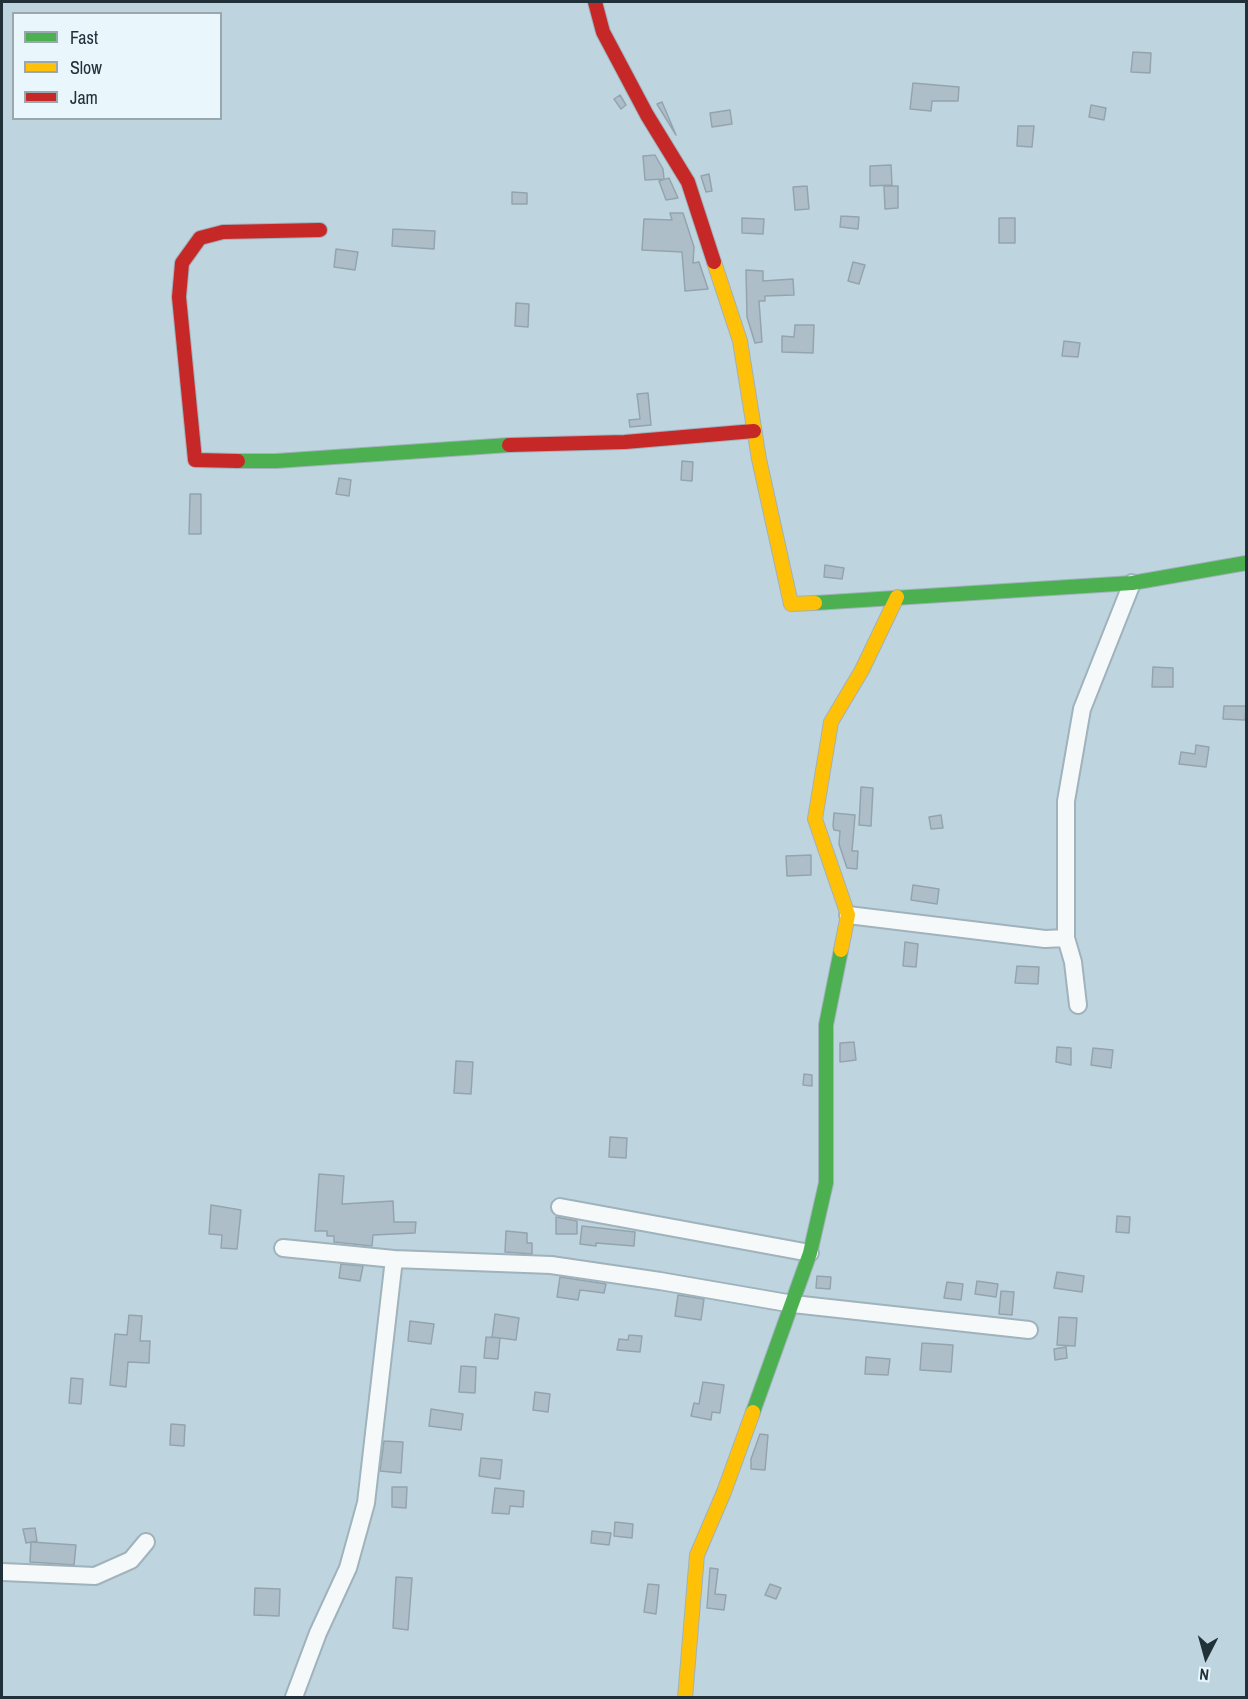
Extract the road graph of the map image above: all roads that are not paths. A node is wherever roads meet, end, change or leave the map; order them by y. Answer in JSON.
{"nodes":[{"id":1,"x":595,"y":2,"type":"edge"},
{"id":2,"x":321,"y":230,"type":"dead end"},
{"id":3,"x":754,"y":431,"type":"junction"},
{"id":4,"x":1246,"y":563,"type":"edge"},
{"id":5,"x":1132,"y":583,"type":"junction"},
{"id":6,"x":897,"y":597,"type":"junction"},
{"id":7,"x":848,"y":915,"type":"junction"},
{"id":8,"x":1066,"y":938,"type":"junction"},
{"id":9,"x":1078,"y":1005,"type":"dead end"},
{"id":10,"x":560,"y":1207,"type":"dead end"},
{"id":11,"x":283,"y":1248,"type":"dead end"},
{"id":12,"x":810,"y":1253,"type":"junction"},
{"id":13,"x":394,"y":1259,"type":"junction"},
{"id":14,"x":793,"y":1304,"type":"junction"},
{"id":15,"x":1029,"y":1330,"type":"dead end"},
{"id":16,"x":146,"y":1542,"type":"dead end"},
{"id":17,"x":2,"y":1572,"type":"edge"},
{"id":18,"x":294,"y":1697,"type":"edge"},
{"id":19,"x":685,"y":1698,"type":"edge"}],
"edges":[{"from":1,"to":3,"type":"street"},
{"from":2,"to":3,"type":"street"},
{"from":3,"to":6,"type":"street"},
{"from":4,"to":5,"type":"street"},
{"from":5,"to":6,"type":"street"},
{"from":5,"to":8,"type":"street"},
{"from":6,"to":7,"type":"street"},
{"from":7,"to":8,"type":"street"},
{"from":7,"to":12,"type":"street"},
{"from":8,"to":9,"type":"street"},
{"from":10,"to":12,"type":"street"},
{"from":11,"to":13,"type":"street"},
{"from":12,"to":14,"type":"street"},
{"from":13,"to":14,"type":"street"},
{"from":13,"to":18,"type":"street"},
{"from":14,"to":15,"type":"street"},
{"from":14,"to":19,"type":"street"},
{"from":16,"to":17,"type":"street"}]}
